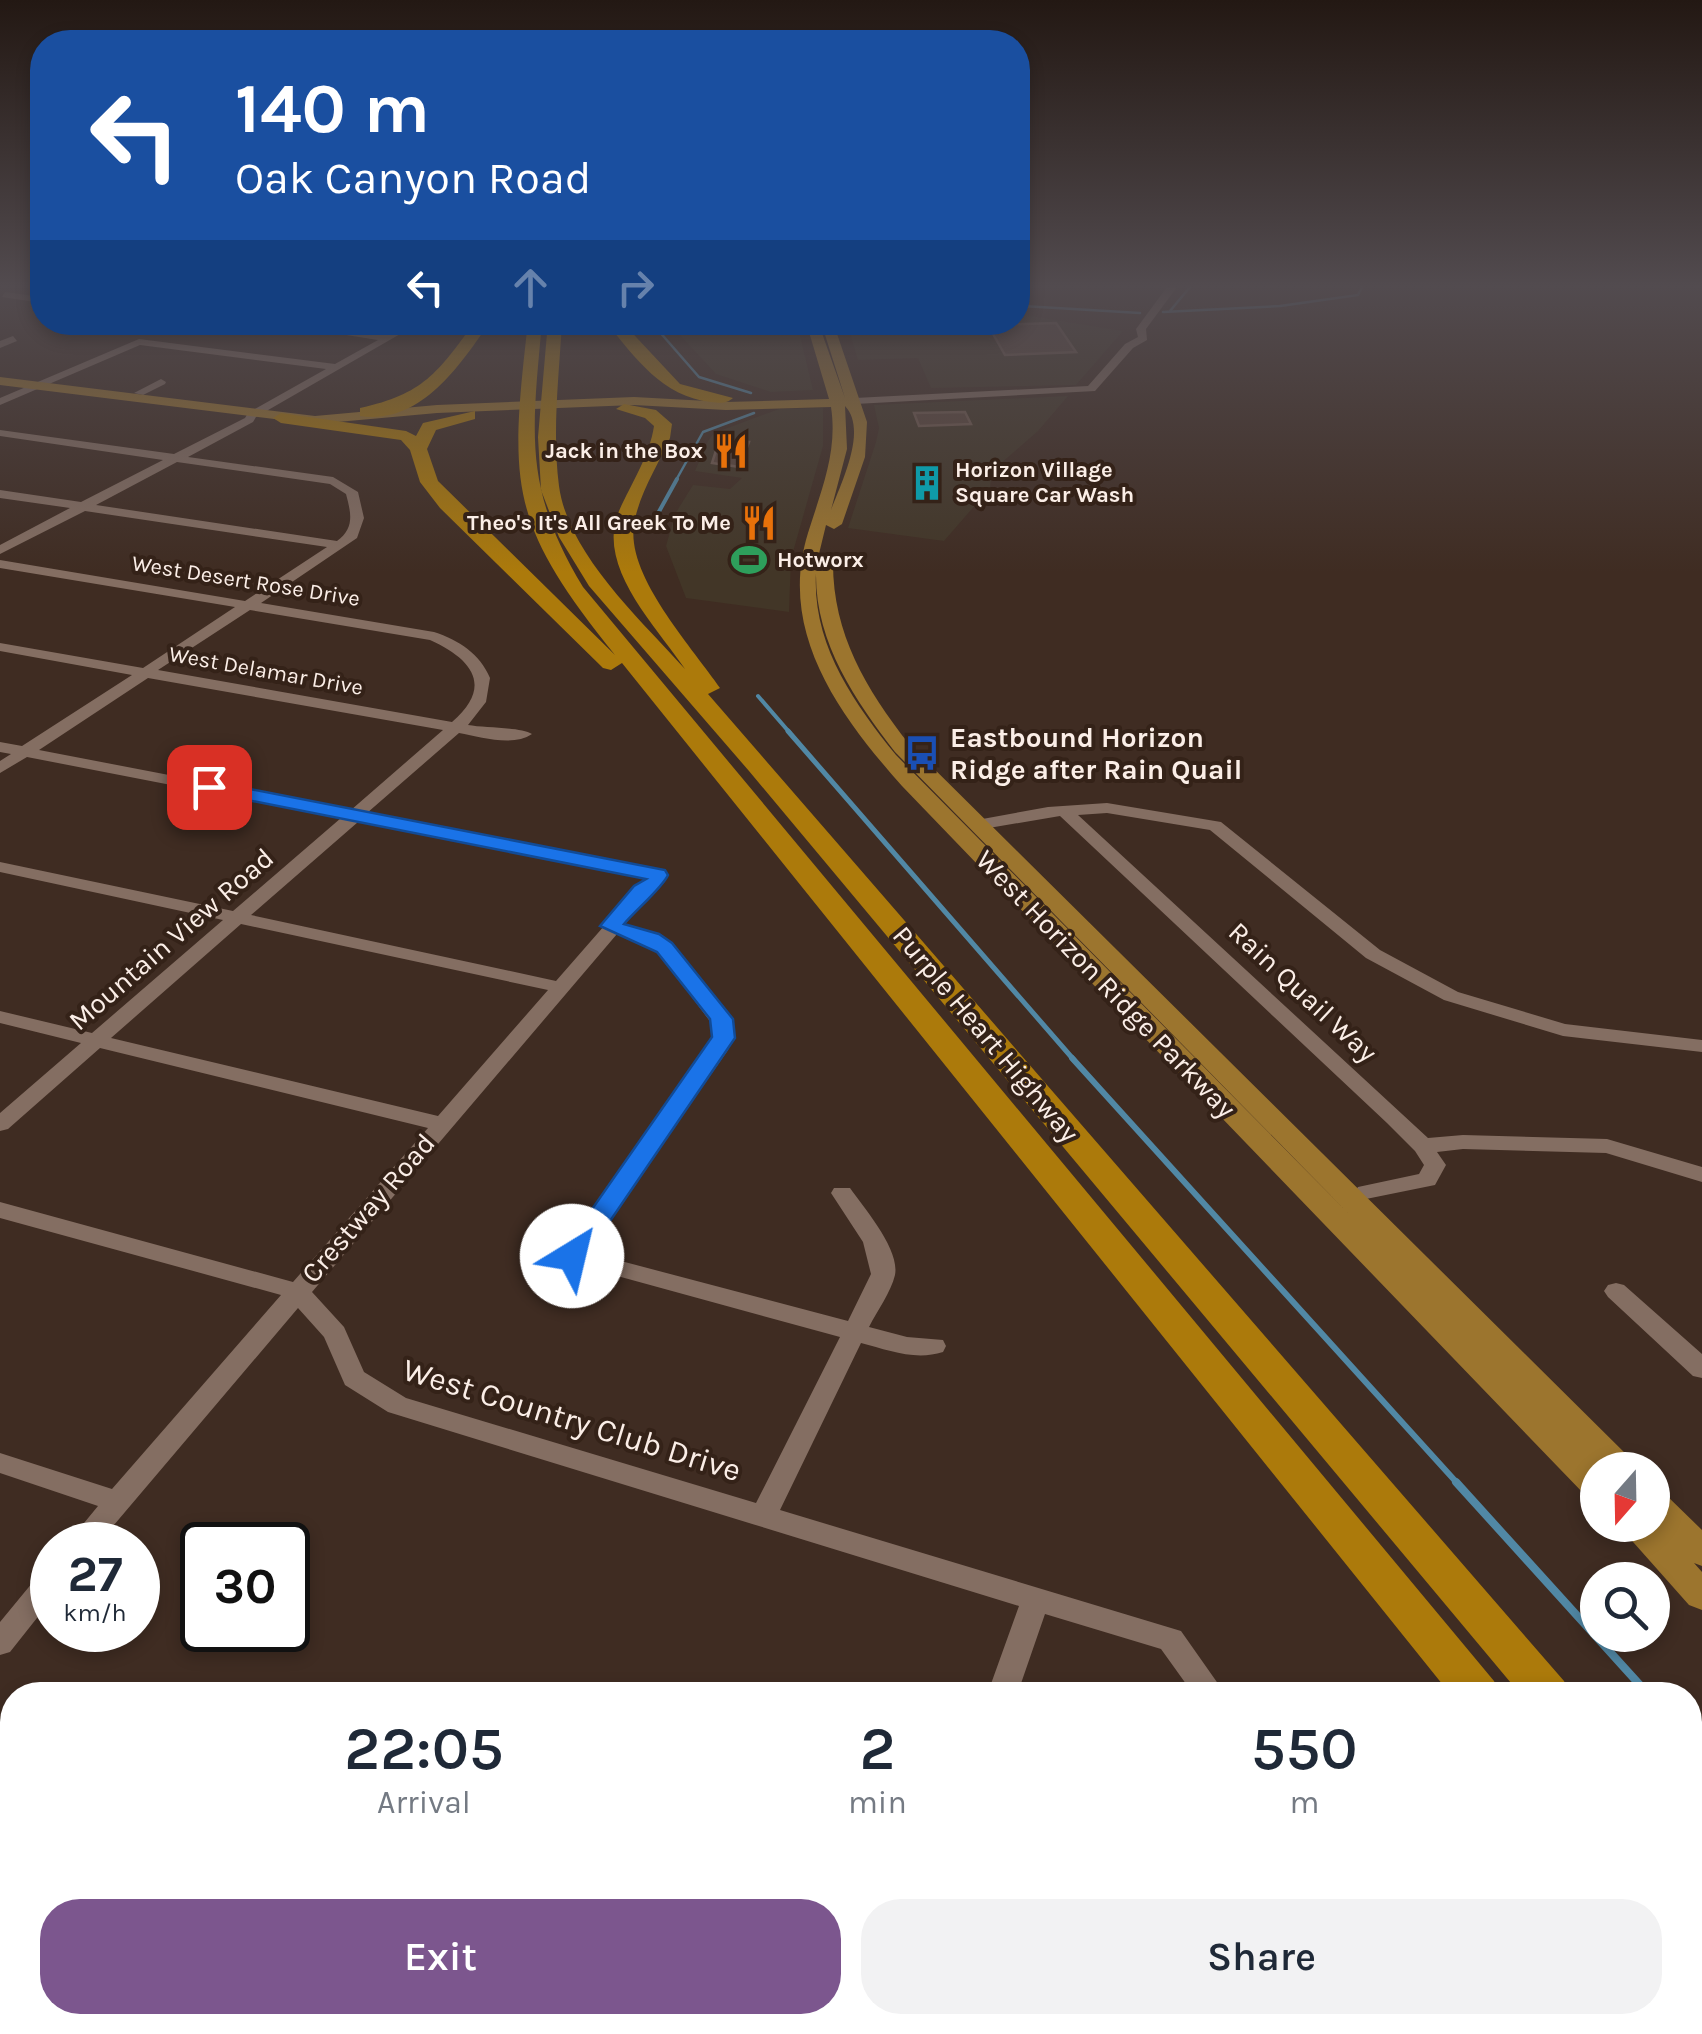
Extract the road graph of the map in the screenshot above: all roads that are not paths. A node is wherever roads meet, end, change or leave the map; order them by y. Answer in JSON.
{"nodes":[{"id":1,"x":32,"y":382,"type":"edge"},
{"id":2,"x":161,"y":382,"type":"dead end"},
{"id":3,"x":310,"y":382,"type":"edge"},
{"id":4,"x":438,"y":382,"type":"edge"},
{"id":5,"x":531,"y":382,"type":"edge"},
{"id":6,"x":552,"y":382,"type":"edge"},
{"id":7,"x":666,"y":382,"type":"joint"},
{"id":8,"x":839,"y":382,"type":"edge"},
{"id":9,"x":1097,"y":382,"type":"edge"},
{"id":10,"x":41,"y":383,"type":"junction"},
{"id":11,"x":435,"y":386,"type":"junction"},
{"id":12,"x":139,"y":393,"type":"junction"},
{"id":13,"x":844,"y":399,"type":"junction"},
{"id":14,"x":0,"y":402,"type":"edge"},
{"id":15,"x":725,"y":402,"type":"junction"},
{"id":16,"x":624,"y":406,"type":"junction"},
{"id":17,"x":257,"y":412,"type":"junction"},
{"id":18,"x":366,"y":412,"type":"junction"},
{"id":19,"x":476,"y":412,"type":"junction"},
{"id":20,"x":391,"y":414,"type":"junction"},
{"id":21,"x":281,"y":418,"type":"junction"},
{"id":22,"x":0,"y":434,"type":"edge"},
{"id":23,"x":661,"y":438,"type":"junction"},
{"id":24,"x":418,"y":449,"type":"junction"},
{"id":25,"x":173,"y":458,"type":"junction"},
{"id":26,"x":0,"y":494,"type":"edge"},
{"id":27,"x":82,"y":506,"type":"junction"},
{"id":28,"x":821,"y":542,"type":"junction"},
{"id":29,"x":339,"y":545,"type":"junction"},
{"id":30,"x":0,"y":550,"type":"edge"},
{"id":31,"x":0,"y":564,"type":"edge"},
{"id":32,"x":808,"y":593,"type":"junction"},
{"id":33,"x":248,"y":604,"type":"junction"},
{"id":34,"x":828,"y":613,"type":"junction"},
{"id":35,"x":0,"y":647,"type":"edge"},
{"id":36,"x":476,"y":664,"type":"joint"},
{"id":37,"x":144,"y":672,"type":"junction"},
{"id":38,"x":851,"y":690,"type":"junction"},
{"id":39,"x":456,"y":728,"type":"junction"},
{"id":40,"x":524,"y":734,"type":"dead end"},
{"id":41,"x":0,"y":747,"type":"edge"},
{"id":42,"x":25,"y":752,"type":"junction"},
{"id":43,"x":0,"y":768,"type":"edge"},
{"id":44,"x":751,"y":782,"type":"junction"},
{"id":45,"x":910,"y":782,"type":"junction"},
{"id":46,"x":1066,"y":813,"type":"junction"},
{"id":47,"x":356,"y":815,"type":"junction"},
{"id":48,"x":981,"y":830,"type":"junction"},
{"id":49,"x":0,"y":867,"type":"edge"},
{"id":50,"x":237,"y":918,"type":"junction"},
{"id":51,"x":611,"y":926,"type":"junction"},
{"id":52,"x":558,"y":987,"type":"junction"},
{"id":53,"x":0,"y":1017,"type":"edge"},
{"id":54,"x":96,"y":1040,"type":"junction"},
{"id":55,"x":1702,"y":1046,"type":"edge"},
{"id":56,"x":0,"y":1124,"type":"edge"},
{"id":57,"x":441,"y":1124,"type":"junction"},
{"id":58,"x":1424,"y":1146,"type":"junction"},
{"id":59,"x":1702,"y":1175,"type":"edge"},
{"id":60,"x":1349,"y":1191,"type":"junction"},
{"id":61,"x":842,"y":1193,"type":"dead end"},
{"id":62,"x":0,"y":1210,"type":"edge"},
{"id":63,"x":1361,"y":1247,"type":"junction"},
{"id":64,"x":297,"y":1291,"type":"junction"},
{"id":65,"x":1616,"y":1292,"type":"dead end"},
{"id":66,"x":857,"y":1332,"type":"junction"},
{"id":67,"x":934,"y":1346,"type":"dead end"},
{"id":68,"x":1702,"y":1369,"type":"edge"},
{"id":69,"x":1603,"y":1452,"type":"edge"},
{"id":70,"x":0,"y":1464,"type":"edge"},
{"id":71,"x":1580,"y":1468,"type":"edge"},
{"id":72,"x":116,"y":1501,"type":"junction"},
{"id":73,"x":764,"y":1517,"type":"junction"},
{"id":74,"x":99,"y":1522,"type":"edge"},
{"id":75,"x":1670,"y":1529,"type":"edge"},
{"id":76,"x":1659,"y":1542,"type":"edge"},
{"id":77,"x":1696,"y":1568,"type":"edge"},
{"id":78,"x":1036,"y":1599,"type":"junction"},
{"id":79,"x":30,"y":1606,"type":"edge"},
{"id":80,"x":0,"y":1642,"type":"edge"},
{"id":81,"x":1007,"y":1682,"type":"edge"},
{"id":82,"x":1201,"y":1682,"type":"edge"},
{"id":83,"x":1468,"y":1682,"type":"edge"},
{"id":84,"x":1537,"y":1682,"type":"edge"}],
"edges":[{"from":1,"to":10,"type":"main road"},
{"from":2,"to":12,"type":"street"},
{"from":3,"to":17,"type":"street"},
{"from":4,"to":11,"type":"highway"},
{"from":5,"to":44,"type":"highway","name":"Purple Heart Highway"},
{"from":6,"to":44,"type":"highway","name":"Purple Heart Highway"},
{"from":7,"to":15,"type":"highway"},
{"from":7,"to":16,"type":"highway"},
{"from":8,"to":13,"type":"main road","name":"West Horizon Ridge Parkway"},
{"from":9,"to":13,"type":"street"},
{"from":10,"to":12,"type":"main road"},
{"from":10,"to":14,"type":"street"},
{"from":10,"to":17,"type":"main road"},
{"from":11,"to":18,"type":"highway"},
{"from":11,"to":19,"type":"highway"},
{"from":12,"to":17,"type":"main road"},
{"from":13,"to":15,"type":"main road"},
{"from":13,"to":28,"type":"main road","name":"West Horizon Ridge Parkway"},
{"from":15,"to":16,"type":"main road"},
{"from":15,"to":23,"type":"highway"},
{"from":16,"to":19,"type":"main road"},
{"from":16,"to":23,"type":"highway"},
{"from":17,"to":18,"type":"main road"},
{"from":17,"to":21,"type":"main road"},
{"from":17,"to":25,"type":"street"},
{"from":18,"to":20,"type":"main road"},
{"from":19,"to":20,"type":"main road"},
{"from":19,"to":24,"type":"highway"},
{"from":20,"to":21,"type":"main road"},
{"from":21,"to":24,"type":"highway"},
{"from":22,"to":25,"type":"street"},
{"from":23,"to":44,"type":"highway"},
{"from":24,"to":44,"type":"highway"},
{"from":25,"to":27,"type":"street"},
{"from":25,"to":29,"type":"street"},
{"from":26,"to":27,"type":"street"},
{"from":27,"to":29,"type":"street"},
{"from":27,"to":30,"type":"street"},
{"from":28,"to":32,"type":"main road","name":"West Horizon Ridge Parkway"},
{"from":28,"to":34,"type":"main road","name":"West Horizon Ridge Parkway"},
{"from":29,"to":33,"type":"street"},
{"from":31,"to":33,"type":"street","name":"West Desert Rose Drive"},
{"from":32,"to":34,"type":"main road"},
{"from":32,"to":38,"type":"main road","name":"West Horizon Ridge Parkway"},
{"from":33,"to":36,"type":"street","name":"West Desert Rose Drive"},
{"from":33,"to":37,"type":"street"},
{"from":34,"to":38,"type":"main road","name":"West Horizon Ridge Parkway"},
{"from":35,"to":37,"type":"street","name":"West Delamar Drive"},
{"from":36,"to":39,"type":"street","name":"Mountain View Road"},
{"from":37,"to":39,"type":"street","name":"West Delamar Drive"},
{"from":37,"to":42,"type":"street"},
{"from":38,"to":45,"type":"main road","name":"West Horizon Ridge Parkway"},
{"from":38,"to":48,"type":"main road","name":"West Horizon Ridge Parkway"},
{"from":39,"to":40,"type":"street","name":"West Delamar Drive"},
{"from":39,"to":47,"type":"street","name":"Mountain View Road"},
{"from":41,"to":42,"type":"street"},
{"from":42,"to":43,"type":"street"},
{"from":42,"to":47,"type":"street"},
{"from":44,"to":83,"type":"highway","name":"Purple Heart Highway"},
{"from":44,"to":84,"type":"highway","name":"Purple Heart Highway"},
{"from":45,"to":48,"type":"main road"},
{"from":45,"to":63,"type":"main road","name":"West Horizon Ridge Parkway"},
{"from":46,"to":48,"type":"street"},
{"from":46,"to":55,"type":"street"},
{"from":46,"to":58,"type":"street","name":"Rain Quail Way"},
{"from":47,"to":50,"type":"street","name":"Mountain View Road"},
{"from":47,"to":51,"type":"street","name":"Crestway Road"},
{"from":48,"to":60,"type":"main road","name":"West Horizon Ridge Parkway"},
{"from":49,"to":50,"type":"street"},
{"from":50,"to":52,"type":"street"},
{"from":50,"to":54,"type":"street","name":"Mountain View Road"},
{"from":51,"to":52,"type":"street","name":"Crestway Road"},
{"from":51,"to":66,"type":"street"},
{"from":52,"to":57,"type":"street","name":"Crestway Road"},
{"from":53,"to":54,"type":"street"},
{"from":54,"to":56,"type":"street","name":"Mountain View Road"},
{"from":54,"to":57,"type":"street"},
{"from":57,"to":64,"type":"street","name":"Crestway Road"},
{"from":58,"to":59,"type":"street"},
{"from":58,"to":60,"type":"street"},
{"from":60,"to":63,"type":"main road"},
{"from":60,"to":69,"type":"main road","name":"West Horizon Ridge Parkway"},
{"from":61,"to":66,"type":"street"},
{"from":62,"to":64,"type":"street"},
{"from":63,"to":71,"type":"main road","name":"West Horizon Ridge Parkway"},
{"from":64,"to":72,"type":"street","name":"Crestway Road"},
{"from":64,"to":73,"type":"street","name":"West Country Club Drive"},
{"from":65,"to":68,"type":"street"},
{"from":66,"to":67,"type":"street"},
{"from":66,"to":73,"type":"street"},
{"from":70,"to":72,"type":"street"},
{"from":72,"to":74,"type":"street","name":"Crestway Road"},
{"from":73,"to":78,"type":"street","name":"West Country Club Drive"},
{"from":75,"to":77,"type":"main road"},
{"from":76,"to":77,"type":"main road"},
{"from":78,"to":81,"type":"street"},
{"from":78,"to":82,"type":"street","name":"West Country Club Drive"},
{"from":79,"to":80,"type":"street"}]}
